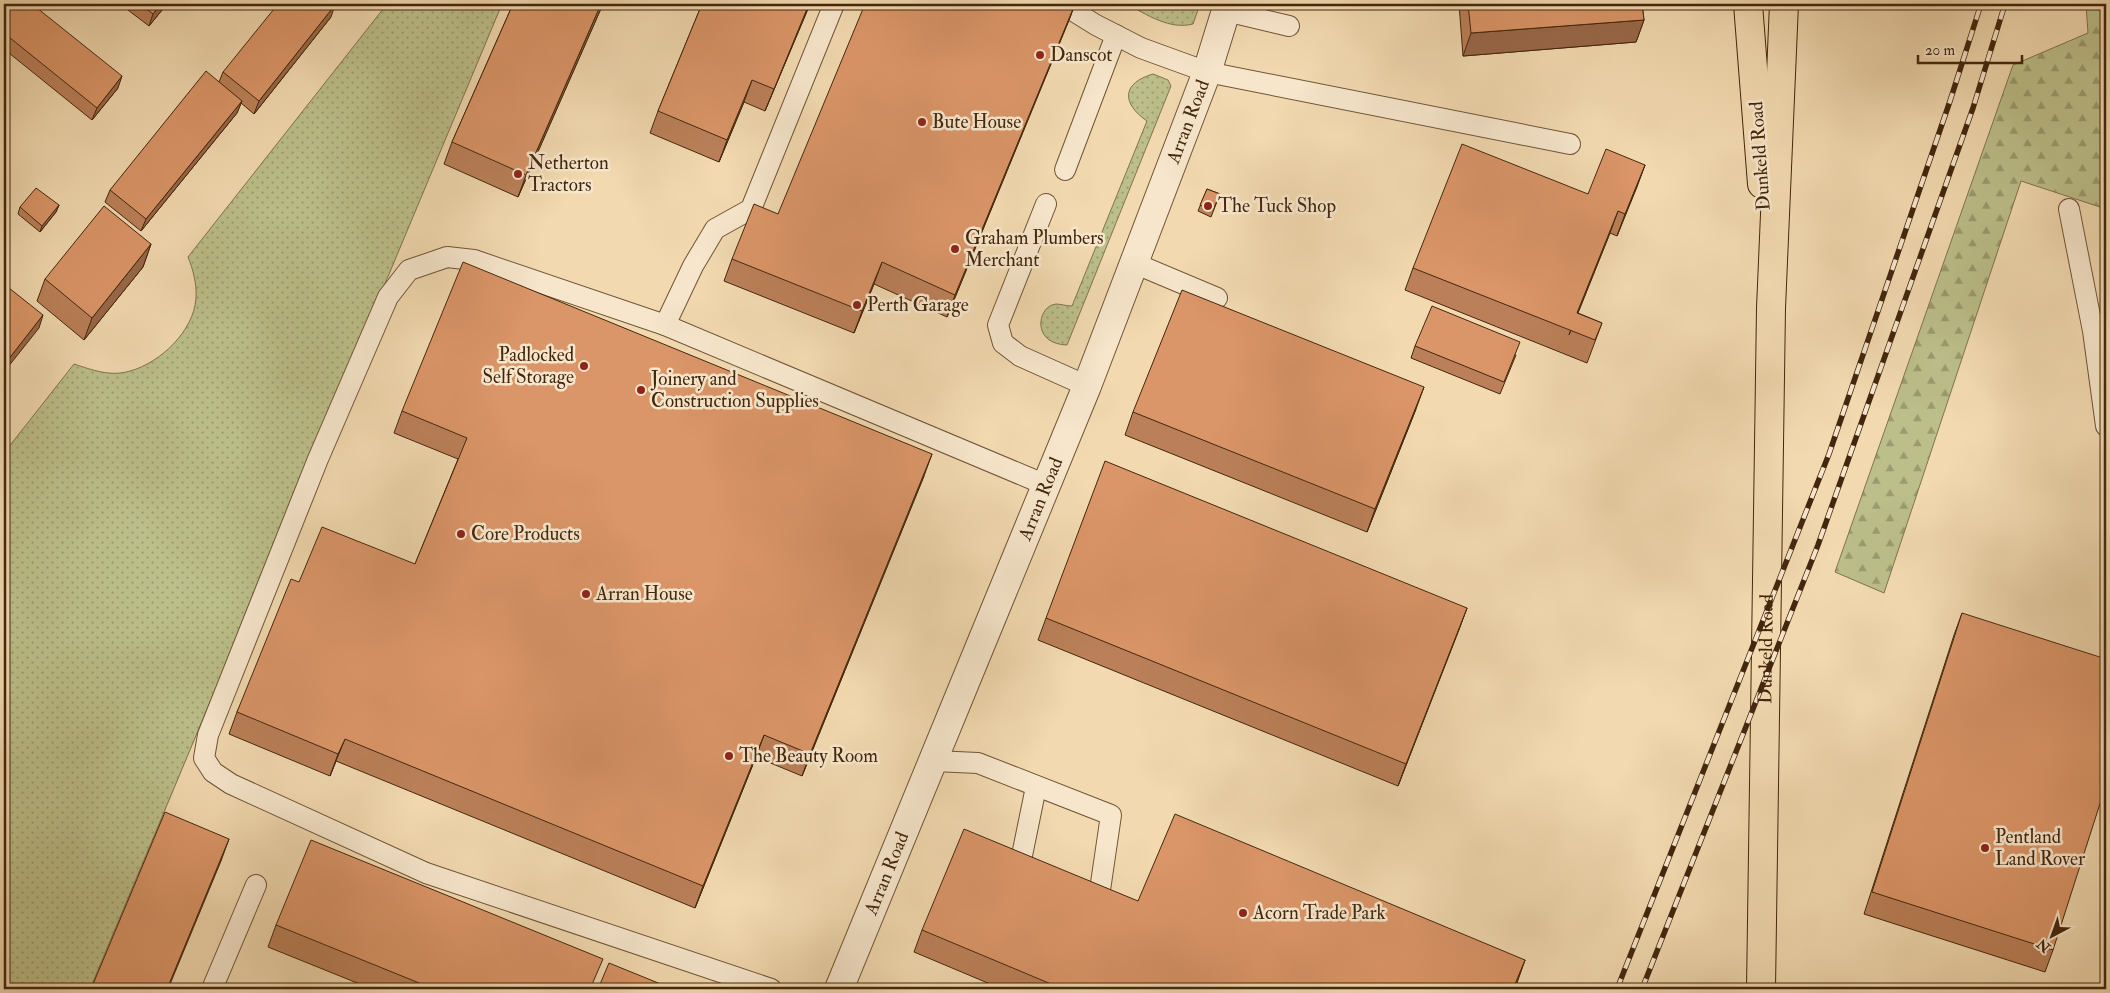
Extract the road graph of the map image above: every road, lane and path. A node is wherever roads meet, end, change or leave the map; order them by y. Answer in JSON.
{"nodes":[{"id":1,"x":834,"y":4,"type":"edge"},
{"id":2,"x":1062,"y":4,"type":"edge"},
{"id":3,"x":1748,"y":4,"type":"edge"},
{"id":4,"x":1784,"y":4,"type":"edge"},
{"id":5,"x":1227,"y":7,"type":"edge"},
{"id":6,"x":1289,"y":26,"type":"dead end"},
{"id":7,"x":1116,"y":35,"type":"junction"},
{"id":8,"x":1207,"y":72,"type":"junction"},
{"id":9,"x":1570,"y":144,"type":"dead end"},
{"id":10,"x":1065,"y":170,"type":"dead end"},
{"id":11,"x":1046,"y":204,"type":"dead end"},
{"id":12,"x":2069,"y":208,"type":"dead end"},
{"id":13,"x":1134,"y":262,"type":"junction"},
{"id":14,"x":1217,"y":298,"type":"dead end"},
{"id":15,"x":1771,"y":308,"type":"junction"},
{"id":16,"x":666,"y":325,"type":"junction"},
{"id":17,"x":1087,"y":386,"type":"junction"},
{"id":18,"x":2106,"y":426,"type":"edge"},
{"id":19,"x":1046,"y":485,"type":"junction"},
{"id":20,"x":934,"y":761,"type":"junction"},
{"id":21,"x":1036,"y":787,"type":"junction"},
{"id":22,"x":1020,"y":865,"type":"edge"},
{"id":23,"x":256,"y":885,"type":"dead end"},
{"id":24,"x":1100,"y":890,"type":"edge"},
{"id":25,"x":212,"y":989,"type":"edge"},
{"id":26,"x":771,"y":989,"type":"edge"},
{"id":27,"x":839,"y":989,"type":"edge"},
{"id":28,"x":1761,"y":989,"type":"edge"}],
"edges":[{"from":1,"to":16,"type":"lane"},
{"from":2,"to":7,"type":"lane"},
{"from":3,"to":15,"type":"main road","name":"Dunkeld Road"},
{"from":4,"to":15,"type":"main road","name":"Dunkeld Road"},
{"from":5,"to":6,"type":"lane"},
{"from":5,"to":8,"type":"street","name":"Arran Road"},
{"from":7,"to":8,"type":"lane"},
{"from":7,"to":10,"type":"lane"},
{"from":8,"to":9,"type":"lane"},
{"from":8,"to":13,"type":"street","name":"Arran Road"},
{"from":11,"to":17,"type":"lane"},
{"from":12,"to":18,"type":"lane"},
{"from":13,"to":14,"type":"lane"},
{"from":13,"to":17,"type":"street","name":"Arran Road"},
{"from":15,"to":28,"type":"main road","name":"Dunkeld Road"},
{"from":16,"to":19,"type":"lane"},
{"from":16,"to":26,"type":"lane"},
{"from":17,"to":19,"type":"street","name":"Arran Road"},
{"from":19,"to":20,"type":"street","name":"Arran Road"},
{"from":20,"to":21,"type":"lane"},
{"from":20,"to":27,"type":"street","name":"Arran Road"},
{"from":21,"to":22,"type":"lane"},
{"from":21,"to":24,"type":"lane"},
{"from":23,"to":25,"type":"lane"}]}
